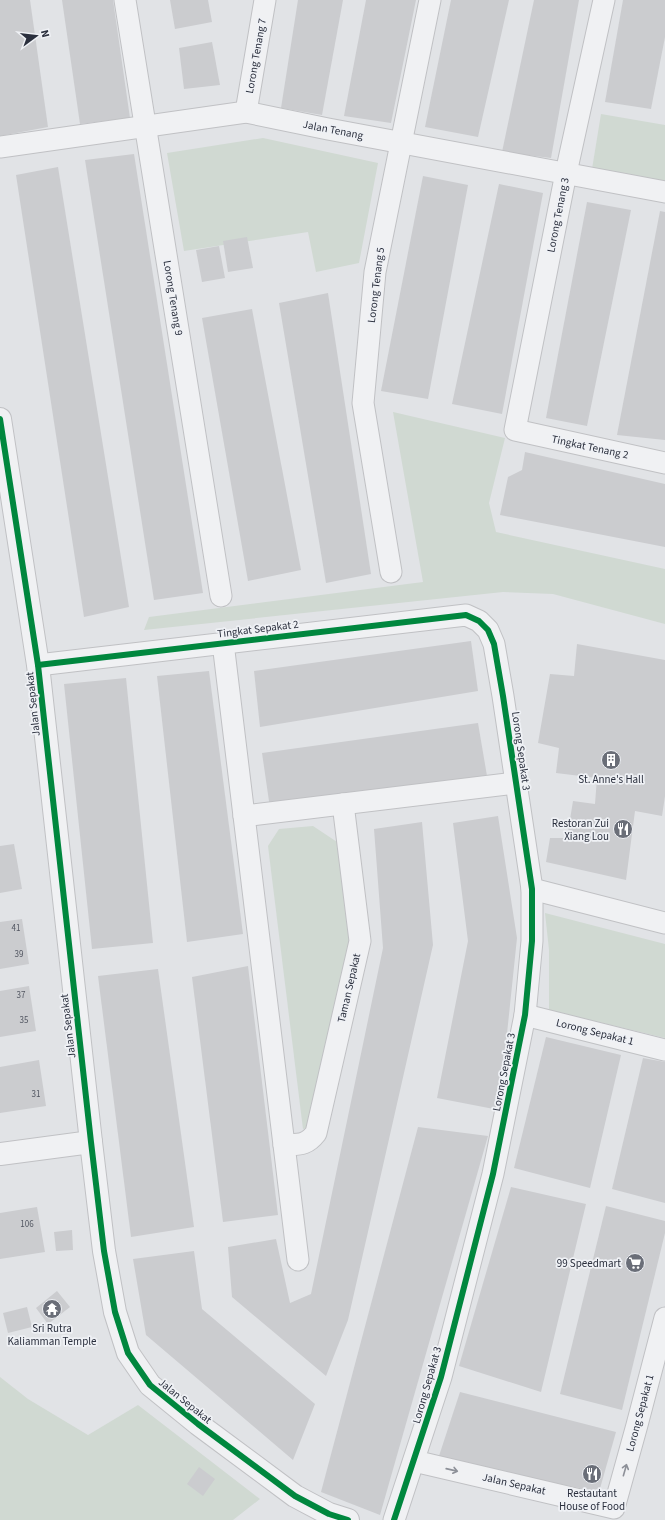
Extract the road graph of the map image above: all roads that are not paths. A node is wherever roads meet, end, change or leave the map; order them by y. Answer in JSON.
{"nodes":[{"id":1,"x":126,"y":0,"type":"edge"},
{"id":2,"x":265,"y":0,"type":"edge"},
{"id":3,"x":430,"y":0,"type":"edge"},
{"id":4,"x":604,"y":0,"type":"edge"},
{"id":5,"x":246,"y":112,"type":"junction"},
{"id":6,"x":146,"y":126,"type":"junction"},
{"id":7,"x":400,"y":142,"type":"junction"},
{"id":8,"x":0,"y":147,"type":"edge"},
{"id":9,"x":566,"y":173,"type":"junction"},
{"id":10,"x":665,"y":192,"type":"edge"},
{"id":11,"x":0,"y":419,"type":"edge"},
{"id":12,"x":515,"y":430,"type":"joint"},
{"id":13,"x":665,"y":463,"type":"edge"},
{"id":14,"x":391,"y":572,"type":"dead end"},
{"id":15,"x":221,"y":596,"type":"dead end"},
{"id":16,"x":479,"y":621,"type":"joint"},
{"id":17,"x":223,"y":643,"type":"junction"},
{"id":18,"x":38,"y":665,"type":"junction"},
{"id":19,"x":516,"y":783,"type":"junction"},
{"id":20,"x":343,"y":804,"type":"junction"},
{"id":21,"x":244,"y":816,"type":"junction"},
{"id":22,"x":532,"y":889,"type":"junction"},
{"id":23,"x":665,"y":923,"type":"edge"},
{"id":24,"x":525,"y":1015,"type":"junction"},
{"id":25,"x":665,"y":1050,"type":"edge"},
{"id":26,"x":91,"y":1142,"type":"junction"},
{"id":27,"x":284,"y":1145,"type":"junction"},
{"id":28,"x":0,"y":1154,"type":"edge"},
{"id":29,"x":298,"y":1260,"type":"dead end"},
{"id":30,"x":665,"y":1318,"type":"edge"},
{"id":31,"x":414,"y":1461,"type":"junction"},
{"id":32,"x":614,"y":1508,"type":"joint"},
{"id":33,"x":348,"y":1520,"type":"edge"},
{"id":34,"x":394,"y":1520,"type":"edge"}],
"edges":[{"from":1,"to":6,"type":"street","name":"Lorong Tenang 9"},
{"from":2,"to":5,"type":"street","name":"Lorong Tenang 7"},
{"from":3,"to":7,"type":"street","name":"Lorong Tenang 5"},
{"from":4,"to":9,"type":"street","name":"Lorong Tenang 3"},
{"from":5,"to":6,"type":"street","name":"Jalan Tenang"},
{"from":5,"to":7,"type":"street","name":"Jalan Tenang"},
{"from":6,"to":8,"type":"street","name":"Jalan Tenang"},
{"from":6,"to":15,"type":"street","name":"Lorong Tenang 9"},
{"from":7,"to":9,"type":"street","name":"Jalan Tenang"},
{"from":7,"to":14,"type":"street","name":"Lorong Tenang 5"},
{"from":9,"to":10,"type":"street","name":"Jalan Tenang"},
{"from":9,"to":12,"type":"street","name":"Lorong Tenang 3"},
{"from":11,"to":18,"type":"street","name":"Jalan Sepakat"},
{"from":12,"to":13,"type":"street","name":"Tingkat Tenang 2"},
{"from":16,"to":17,"type":"street","name":"Tingkat Sepakat 2"},
{"from":16,"to":19,"type":"street","name":"Lorong Sepakat 3"},
{"from":17,"to":18,"type":"street","name":"Tingkat Sepakat 2"},
{"from":17,"to":21,"type":"street"},
{"from":18,"to":26,"type":"street","name":"Jalan Sepakat"},
{"from":19,"to":20,"type":"street"},
{"from":19,"to":22,"type":"street","name":"Lorong Sepakat 3"},
{"from":20,"to":21,"type":"street"},
{"from":20,"to":27,"type":"street","name":"Taman Sepakat"},
{"from":21,"to":27,"type":"street"},
{"from":22,"to":23,"type":"street"},
{"from":22,"to":24,"type":"street","name":"Lorong Sepakat 3"},
{"from":24,"to":25,"type":"street","name":"Lorong Sepakat 1"},
{"from":24,"to":31,"type":"street","name":"Lorong Sepakat 3"},
{"from":26,"to":28,"type":"street"},
{"from":26,"to":33,"type":"street","name":"Jalan Sepakat"},
{"from":27,"to":29,"type":"street"},
{"from":32,"to":30,"type":"street","name":"Lorong Sepakat 1","one_way":true},
{"from":31,"to":32,"type":"street","name":"Jalan Sepakat","one_way":true},
{"from":31,"to":34,"type":"street","name":"Lorong Sepakat 3"}]}
